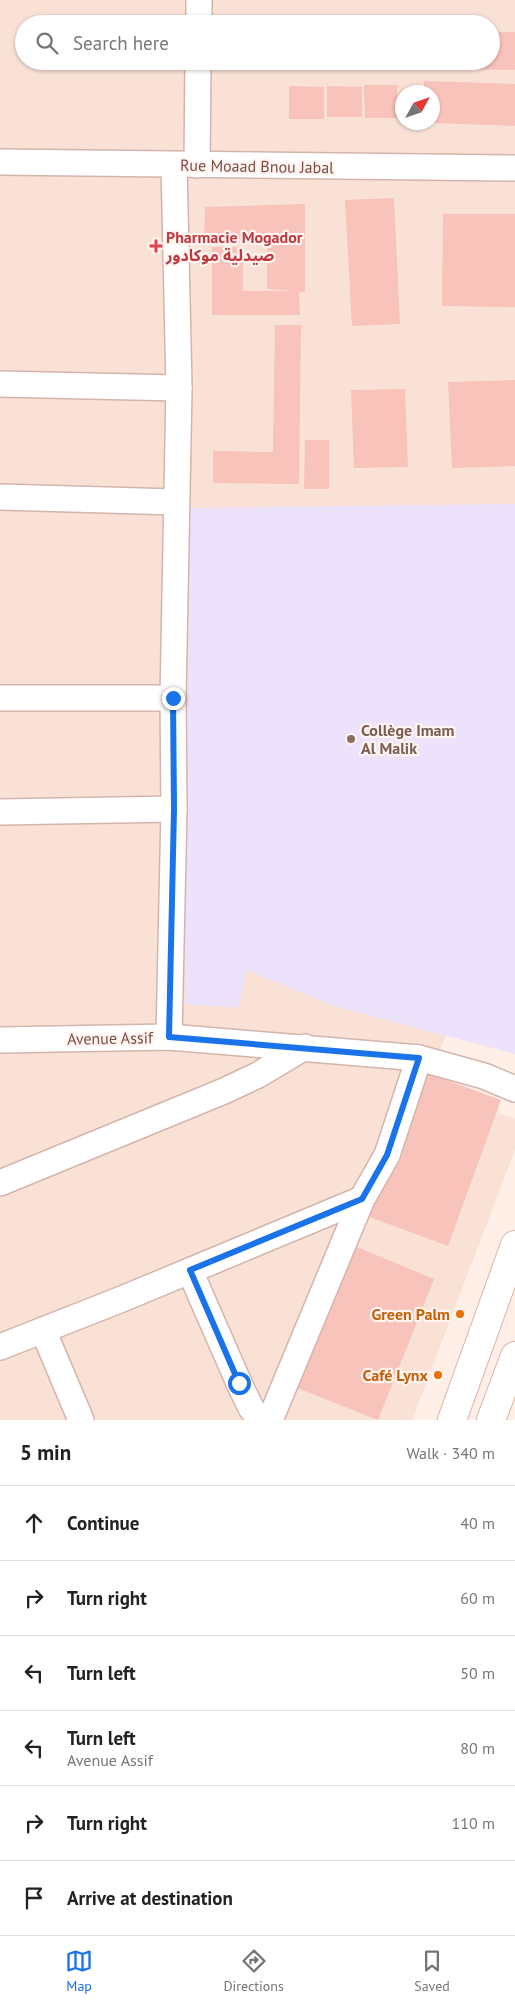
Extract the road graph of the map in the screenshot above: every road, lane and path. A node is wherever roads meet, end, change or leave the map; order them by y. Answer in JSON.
{"nodes":[{"id":1,"x":199,"y":0,"type":"edge"},
{"id":2,"x":199,"y":15,"type":"edge"},
{"id":3,"x":197,"y":70,"type":"edge"},
{"id":4,"x":0,"y":162,"type":"edge"},
{"id":5,"x":185,"y":165,"type":"junction"},
{"id":6,"x":515,"y":168,"type":"edge"},
{"id":7,"x":0,"y":384,"type":"edge"},
{"id":8,"x":179,"y":388,"type":"junction"},
{"id":9,"x":0,"y":497,"type":"edge"},
{"id":10,"x":176,"y":502,"type":"junction"},
{"id":11,"x":0,"y":698,"type":"edge"},
{"id":12,"x":173,"y":698,"type":"junction"},
{"id":13,"x":174,"y":809,"type":"junction"},
{"id":14,"x":0,"y":812,"type":"edge"},
{"id":15,"x":169,"y":1037,"type":"junction"},
{"id":16,"x":0,"y":1040,"type":"edge"},
{"id":17,"x":305,"y":1047,"type":"junction"},
{"id":18,"x":419,"y":1058,"type":"junction"},
{"id":19,"x":515,"y":1089,"type":"edge"},
{"id":20,"x":0,"y":1183,"type":"edge"},
{"id":21,"x":362,"y":1199,"type":"junction"},
{"id":22,"x":515,"y":1245,"type":"edge"},
{"id":23,"x":190,"y":1270,"type":"junction"},
{"id":24,"x":43,"y":1330,"type":"junction"},
{"id":25,"x":0,"y":1347,"type":"edge"},
{"id":26,"x":515,"y":1356,"type":"edge"},
{"id":27,"x":510,"y":1386,"type":"edge"},
{"id":28,"x":81,"y":1420,"type":"edge"},
{"id":29,"x":261,"y":1420,"type":"edge"},
{"id":30,"x":270,"y":1420,"type":"edge"},
{"id":31,"x":452,"y":1420,"type":"edge"},
{"id":32,"x":492,"y":1420,"type":"edge"}],
"edges":[{"from":1,"to":2,"type":"street"},
{"from":3,"to":5,"type":"street"},
{"from":4,"to":5,"type":"street","name":"Rue Moaad Bnou Jabal"},
{"from":5,"to":6,"type":"street","name":"Rue Moaad Bnou Jabal"},
{"from":5,"to":8,"type":"street"},
{"from":7,"to":8,"type":"street"},
{"from":8,"to":10,"type":"street"},
{"from":9,"to":10,"type":"street"},
{"from":10,"to":12,"type":"street"},
{"from":11,"to":12,"type":"street"},
{"from":12,"to":13,"type":"street"},
{"from":13,"to":14,"type":"street"},
{"from":13,"to":15,"type":"street"},
{"from":15,"to":16,"type":"street","name":"Avenue Assif"},
{"from":15,"to":17,"type":"street","name":"Avenue Assif"},
{"from":17,"to":18,"type":"street","name":"Avenue Assif"},
{"from":17,"to":20,"type":"street"},
{"from":18,"to":19,"type":"street","name":"Avenue Assif"},
{"from":18,"to":21,"type":"street"},
{"from":21,"to":23,"type":"street"},
{"from":21,"to":30,"type":"street"},
{"from":22,"to":31,"type":"main road"},
{"from":23,"to":24,"type":"street"},
{"from":23,"to":29,"type":"street"},
{"from":24,"to":25,"type":"street"},
{"from":24,"to":28,"type":"street"},
{"from":26,"to":27,"type":"main road"},
{"from":27,"to":32,"type":"main road"}]}
